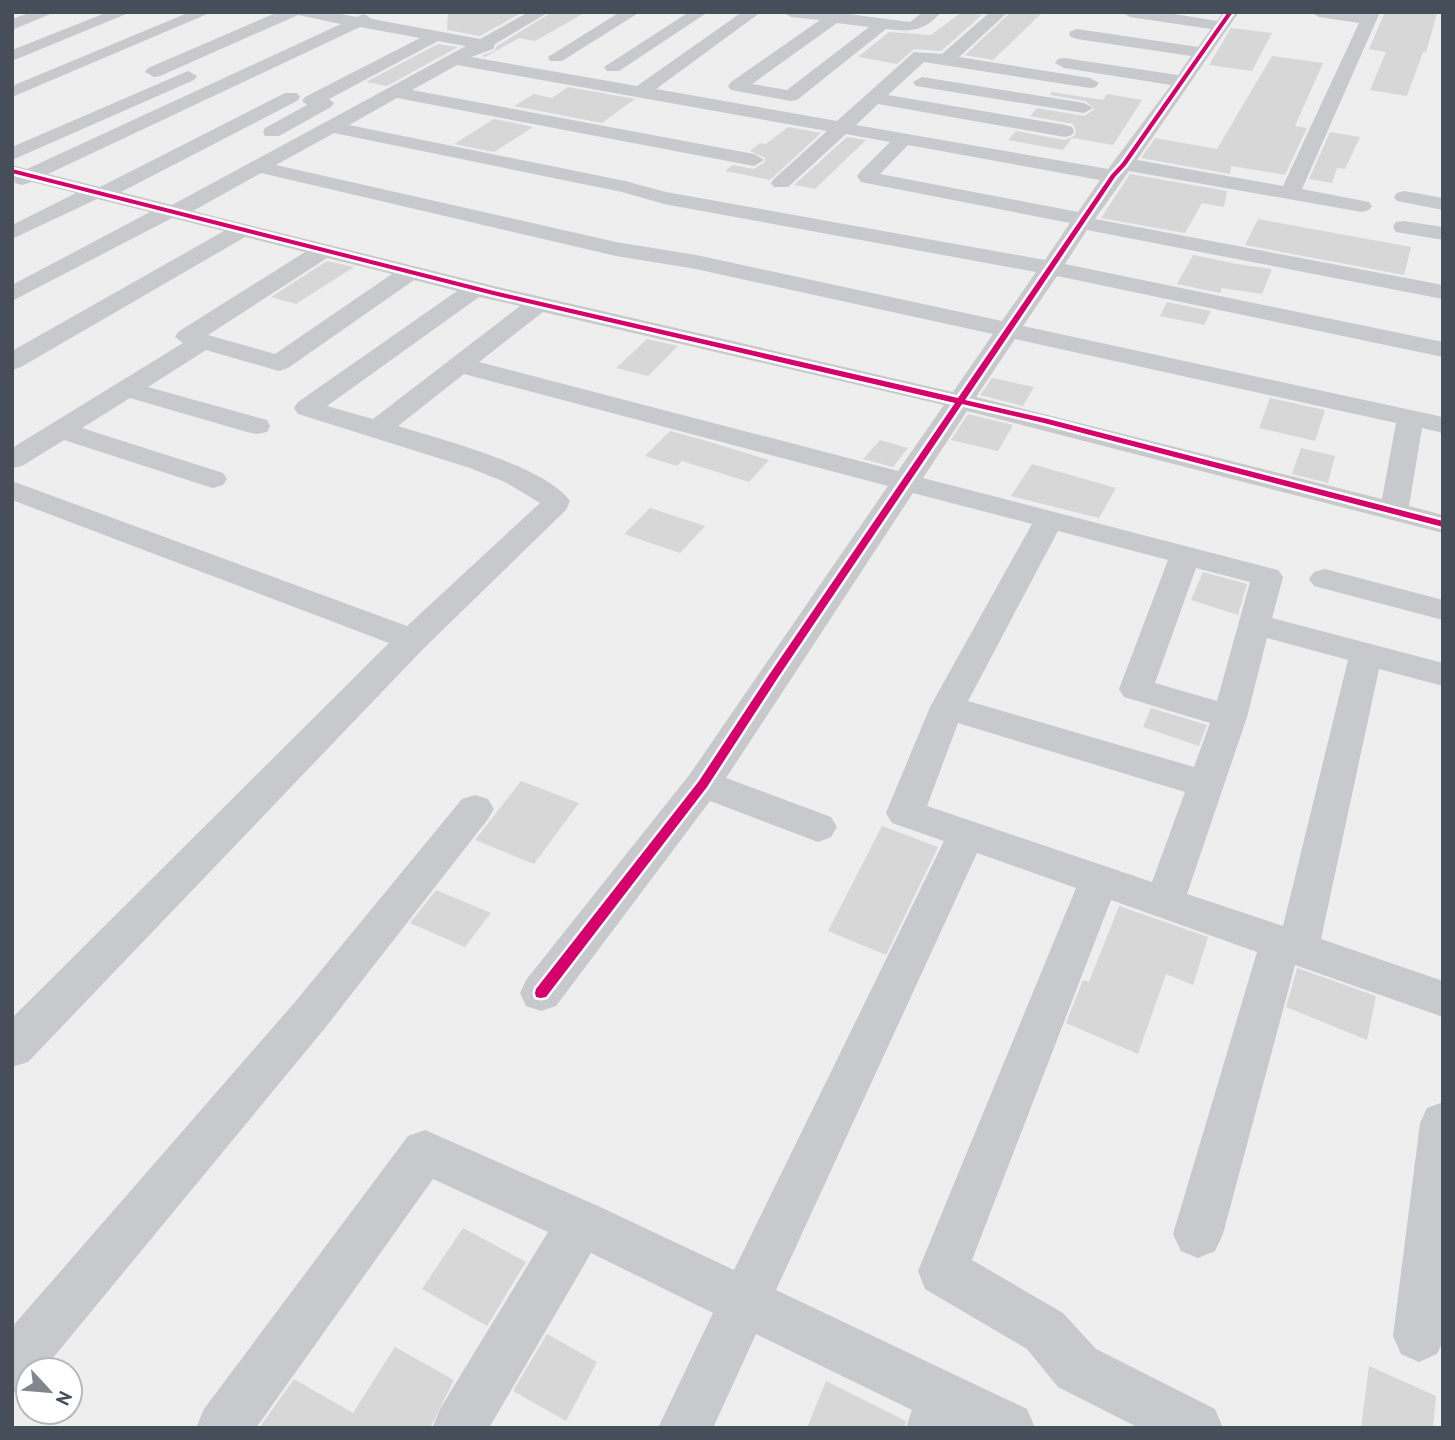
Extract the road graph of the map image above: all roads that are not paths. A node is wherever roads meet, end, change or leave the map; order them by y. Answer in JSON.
{"nodes":[{"id":1,"x":47,"y":12,"type":"edge"},
{"id":2,"x":123,"y":12,"type":"edge"},
{"id":3,"x":204,"y":12,"type":"edge"},
{"id":4,"x":261,"y":12,"type":"edge"},
{"id":5,"x":292,"y":12,"type":"edge"},
{"id":6,"x":303,"y":12,"type":"edge"},
{"id":7,"x":380,"y":12,"type":"edge"},
{"id":8,"x":541,"y":12,"type":"edge"},
{"id":9,"x":632,"y":12,"type":"edge"},
{"id":10,"x":700,"y":12,"type":"edge"},
{"id":11,"x":753,"y":12,"type":"edge"},
{"id":12,"x":791,"y":12,"type":"edge"},
{"id":13,"x":933,"y":12,"type":"edge"},
{"id":14,"x":1000,"y":12,"type":"edge"},
{"id":15,"x":1130,"y":12,"type":"edge"},
{"id":16,"x":1319,"y":12,"type":"edge"},
{"id":17,"x":326,"y":14,"type":"edge"},
{"id":18,"x":839,"y":15,"type":"edge"},
{"id":19,"x":1370,"y":16,"type":"edge"},
{"id":20,"x":445,"y":18,"type":"dead end"},
{"id":21,"x":1090,"y":19,"type":"dead end"},
{"id":22,"x":1226,"y":19,"type":"edge"},
{"id":23,"x":360,"y":22,"type":"junction"},
{"id":24,"x":882,"y":24,"type":"junction"},
{"id":25,"x":12,"y":25,"type":"edge"},
{"id":26,"x":412,"y":33,"type":"junction"},
{"id":27,"x":1077,"y":34,"type":"junction"},
{"id":28,"x":434,"y":37,"type":"junction"},
{"id":29,"x":483,"y":44,"type":"junction"},
{"id":30,"x":961,"y":47,"type":"junction"},
{"id":31,"x":507,"y":48,"type":"dead end"},
{"id":32,"x":1202,"y":53,"type":"junction"},
{"id":33,"x":12,"y":56,"type":"edge"},
{"id":34,"x":454,"y":59,"type":"junction"},
{"id":35,"x":946,"y":60,"type":"junction"},
{"id":36,"x":1050,"y":60,"type":"junction"},
{"id":37,"x":577,"y":61,"type":"dead end"},
{"id":38,"x":613,"y":67,"type":"junction"},
{"id":39,"x":665,"y":75,"type":"junction"},
{"id":40,"x":895,"y":78,"type":"junction"},
{"id":41,"x":689,"y":79,"type":"dead end"},
{"id":42,"x":572,"y":80,"type":"junction"},
{"id":43,"x":1182,"y":81,"type":"junction"},
{"id":44,"x":1090,"y":83,"type":"dead end"},
{"id":45,"x":226,"y":84,"type":"junction"},
{"id":46,"x":12,"y":92,"type":"edge"},
{"id":47,"x":395,"y":92,"type":"junction"},
{"id":48,"x":639,"y":93,"type":"junction"},
{"id":49,"x":291,"y":97,"type":"junction"},
{"id":50,"x":872,"y":98,"type":"junction"},
{"id":51,"x":318,"y":102,"type":"junction"},
{"id":52,"x":1084,"y":108,"type":"dead end"},
{"id":53,"x":363,"y":110,"type":"junction"},
{"id":54,"x":332,"y":127,"type":"junction"},
{"id":55,"x":841,"y":128,"type":"junction"},
{"id":56,"x":1065,"y":131,"type":"dead end"},
{"id":57,"x":902,"y":140,"type":"junction"},
{"id":58,"x":255,"y":141,"type":"dead end"},
{"id":59,"x":12,"y":154,"type":"edge"},
{"id":60,"x":754,"y":160,"type":"dead end"},
{"id":61,"x":259,"y":167,"type":"junction"},
{"id":62,"x":1119,"y":170,"type":"junction"},
{"id":63,"x":18,"y":177,"type":"edge"},
{"id":64,"x":781,"y":183,"type":"dead end"},
{"id":65,"x":99,"y":193,"type":"junction"},
{"id":66,"x":1290,"y":193,"type":"junction"},
{"id":67,"x":1404,"y":197,"type":"dead end"},
{"id":68,"x":1443,"y":204,"type":"edge"},
{"id":69,"x":169,"y":205,"type":"junction"},
{"id":70,"x":1362,"y":206,"type":"dead end"},
{"id":71,"x":1083,"y":222,"type":"junction"},
{"id":72,"x":1404,"y":227,"type":"dead end"},
{"id":73,"x":243,"y":229,"type":"junction"},
{"id":74,"x":12,"y":233,"type":"edge"},
{"id":75,"x":1443,"y":234,"type":"edge"},
{"id":76,"x":324,"y":250,"type":"junction"},
{"id":77,"x":1051,"y":268,"type":"junction"},
{"id":78,"x":410,"y":272,"type":"junction"},
{"id":79,"x":475,"y":289,"type":"junction"},
{"id":80,"x":1443,"y":292,"type":"edge"},
{"id":81,"x":12,"y":294,"type":"edge"},
{"id":82,"x":538,"y":304,"type":"junction"},
{"id":83,"x":1009,"y":331,"type":"junction"},
{"id":84,"x":204,"y":341,"type":"junction"},
{"id":85,"x":1443,"y":350,"type":"edge"},
{"id":86,"x":12,"y":362,"type":"edge"},
{"id":87,"x":460,"y":365,"type":"junction"},
{"id":88,"x":128,"y":389,"type":"junction"},
{"id":89,"x":962,"y":401,"type":"junction"},
{"id":90,"x":1410,"y":418,"type":"junction"},
{"id":91,"x":1443,"y":425,"type":"edge"},
{"id":92,"x":257,"y":426,"type":"dead end"},
{"id":93,"x":61,"y":430,"type":"junction"},
{"id":94,"x":376,"y":430,"type":"junction"},
{"id":95,"x":12,"y":460,"type":"edge"},
{"id":96,"x":213,"y":479,"type":"dead end"},
{"id":97,"x":906,"y":483,"type":"junction"},
{"id":98,"x":12,"y":490,"type":"edge"},
{"id":99,"x":1394,"y":511,"type":"junction"},
{"id":100,"x":1049,"y":520,"type":"junction"},
{"id":101,"x":1443,"y":524,"type":"edge"},
{"id":102,"x":1185,"y":555,"type":"junction"},
{"id":103,"x":1325,"y":579,"type":"dead end"},
{"id":104,"x":1443,"y":610,"type":"edge"},
{"id":105,"x":1253,"y":623,"type":"junction"},
{"id":106,"x":412,"y":640,"type":"junction"},
{"id":107,"x":1366,"y":654,"type":"junction"},
{"id":108,"x":1443,"y":675,"type":"edge"},
{"id":109,"x":947,"y":707,"type":"junction"},
{"id":110,"x":1230,"y":717,"type":"junction"},
{"id":111,"x":703,"y":784,"type":"junction"},
{"id":112,"x":1207,"y":785,"type":"junction"},
{"id":113,"x":475,"y":809,"type":"dead end"},
{"id":114,"x":818,"y":827,"type":"dead end"},
{"id":115,"x":966,"y":835,"type":"junction"},
{"id":116,"x":1099,"y":880,"type":"junction"},
{"id":117,"x":1164,"y":903,"type":"junction"},
{"id":118,"x":1289,"y":946,"type":"junction"},
{"id":119,"x":541,"y":993,"type":"dead end"},
{"id":120,"x":1443,"y":999,"type":"edge"},
{"id":121,"x":12,"y":1048,"type":"edge"},
{"id":122,"x":1443,"y":1123,"type":"edge"},
{"id":123,"x":581,"y":1223,"type":"junction"},
{"id":124,"x":1198,"y":1234,"type":"dead end"},
{"id":125,"x":745,"y":1301,"type":"junction"},
{"id":126,"x":1419,"y":1336,"type":"dead end"},
{"id":127,"x":12,"y":1367,"type":"edge"},
{"id":128,"x":939,"y":1412,"type":"edge"},
{"id":129,"x":1184,"y":1424,"type":"edge"},
{"id":130,"x":223,"y":1428,"type":"edge"},
{"id":131,"x":459,"y":1428,"type":"edge"},
{"id":132,"x":685,"y":1428,"type":"edge"},
{"id":133,"x":1008,"y":1428,"type":"edge"}],
"edges":[{"from":1,"to":25,"type":"street"},
{"from":2,"to":33,"type":"street"},
{"from":3,"to":46,"type":"street"},
{"from":4,"to":5,"type":"street"},
{"from":6,"to":17,"type":"street"},
{"from":7,"to":23,"type":"street"},
{"from":8,"to":29,"type":"street"},
{"from":9,"to":37,"type":"street"},
{"from":10,"to":38,"type":"street"},
{"from":11,"to":39,"type":"street"},
{"from":12,"to":18,"type":"street"},
{"from":13,"to":24,"type":"street"},
{"from":14,"to":30,"type":"street"},
{"from":15,"to":22,"type":"street"},
{"from":16,"to":19,"type":"street"},
{"from":17,"to":23,"type":"street"},
{"from":17,"to":59,"type":"street"},
{"from":18,"to":24,"type":"street"},
{"from":18,"to":24,"type":"street"},
{"from":19,"to":66,"type":"street"},
{"from":20,"to":26,"type":"street"},
{"from":21,"to":27,"type":"street"},
{"from":22,"to":32,"type":"street"},
{"from":23,"to":26,"type":"street"},
{"from":23,"to":45,"type":"street"},
{"from":26,"to":28,"type":"street"},
{"from":27,"to":32,"type":"street"},
{"from":27,"to":36,"type":"street"},
{"from":28,"to":29,"type":"street"},
{"from":28,"to":51,"type":"street"},
{"from":29,"to":31,"type":"street"},
{"from":29,"to":34,"type":"street"},
{"from":30,"to":35,"type":"street"},
{"from":30,"to":36,"type":"street"},
{"from":32,"to":43,"type":"street"},
{"from":34,"to":42,"type":"street"},
{"from":34,"to":47,"type":"street"},
{"from":35,"to":40,"type":"street"},
{"from":35,"to":44,"type":"street"},
{"from":36,"to":43,"type":"street"},
{"from":38,"to":39,"type":"street"},
{"from":38,"to":42,"type":"street"},
{"from":39,"to":41,"type":"street"},
{"from":39,"to":48,"type":"street"},
{"from":40,"to":50,"type":"street"},
{"from":40,"to":52,"type":"street"},
{"from":42,"to":48,"type":"street"},
{"from":43,"to":62,"type":"street"},
{"from":45,"to":49,"type":"street"},
{"from":45,"to":63,"type":"street"},
{"from":47,"to":53,"type":"street"},
{"from":47,"to":60,"type":"street"},
{"from":48,"to":55,"type":"street"},
{"from":49,"to":51,"type":"street"},
{"from":49,"to":65,"type":"street"},
{"from":50,"to":55,"type":"street"},
{"from":50,"to":56,"type":"street"},
{"from":51,"to":53,"type":"street"},
{"from":51,"to":58,"type":"street"},
{"from":53,"to":54,"type":"street"},
{"from":54,"to":61,"type":"street"},
{"from":54,"to":77,"type":"street"},
{"from":55,"to":57,"type":"street"},
{"from":55,"to":64,"type":"street"},
{"from":57,"to":62,"type":"street"},
{"from":57,"to":71,"type":"street"},
{"from":61,"to":69,"type":"street"},
{"from":61,"to":83,"type":"street"},
{"from":62,"to":66,"type":"street"},
{"from":62,"to":71,"type":"street"},
{"from":63,"to":65,"type":"street"},
{"from":65,"to":69,"type":"street"},
{"from":65,"to":74,"type":"street"},
{"from":66,"to":70,"type":"street"},
{"from":67,"to":68,"type":"street"},
{"from":69,"to":73,"type":"street"},
{"from":69,"to":81,"type":"street"},
{"from":71,"to":77,"type":"street"},
{"from":71,"to":80,"type":"street"},
{"from":72,"to":75,"type":"street"},
{"from":73,"to":76,"type":"street"},
{"from":73,"to":86,"type":"street"},
{"from":76,"to":78,"type":"street"},
{"from":76,"to":84,"type":"street"},
{"from":77,"to":83,"type":"street"},
{"from":77,"to":85,"type":"street"},
{"from":78,"to":79,"type":"street"},
{"from":78,"to":84,"type":"street"},
{"from":79,"to":82,"type":"street"},
{"from":79,"to":94,"type":"street"},
{"from":82,"to":87,"type":"street"},
{"from":82,"to":89,"type":"street"},
{"from":83,"to":89,"type":"street"},
{"from":83,"to":90,"type":"street"},
{"from":84,"to":88,"type":"street"},
{"from":87,"to":94,"type":"street"},
{"from":87,"to":97,"type":"street"},
{"from":88,"to":92,"type":"street"},
{"from":88,"to":93,"type":"street"},
{"from":89,"to":97,"type":"street"},
{"from":89,"to":99,"type":"street"},
{"from":90,"to":91,"type":"street"},
{"from":90,"to":99,"type":"street"},
{"from":93,"to":95,"type":"street"},
{"from":93,"to":96,"type":"street"},
{"from":94,"to":106,"type":"street"},
{"from":97,"to":100,"type":"street"},
{"from":97,"to":111,"type":"street"},
{"from":98,"to":106,"type":"street"},
{"from":99,"to":101,"type":"street"},
{"from":100,"to":102,"type":"street"},
{"from":100,"to":109,"type":"street"},
{"from":102,"to":105,"type":"street"},
{"from":102,"to":110,"type":"street"},
{"from":103,"to":104,"type":"street"},
{"from":105,"to":107,"type":"street"},
{"from":105,"to":110,"type":"street"},
{"from":106,"to":121,"type":"street"},
{"from":107,"to":108,"type":"street"},
{"from":107,"to":118,"type":"street"},
{"from":109,"to":112,"type":"street"},
{"from":109,"to":115,"type":"street"},
{"from":110,"to":112,"type":"street"},
{"from":111,"to":114,"type":"street"},
{"from":111,"to":119,"type":"street"},
{"from":112,"to":117,"type":"street"},
{"from":113,"to":127,"type":"street"},
{"from":115,"to":116,"type":"street"},
{"from":115,"to":125,"type":"street"},
{"from":116,"to":117,"type":"street"},
{"from":116,"to":129,"type":"street"},
{"from":117,"to":118,"type":"street"},
{"from":118,"to":120,"type":"street"},
{"from":118,"to":124,"type":"street"},
{"from":122,"to":126,"type":"street"},
{"from":123,"to":125,"type":"street"},
{"from":123,"to":130,"type":"street"},
{"from":123,"to":131,"type":"street"},
{"from":125,"to":128,"type":"street"},
{"from":125,"to":132,"type":"street"},
{"from":128,"to":133,"type":"street"}]}
